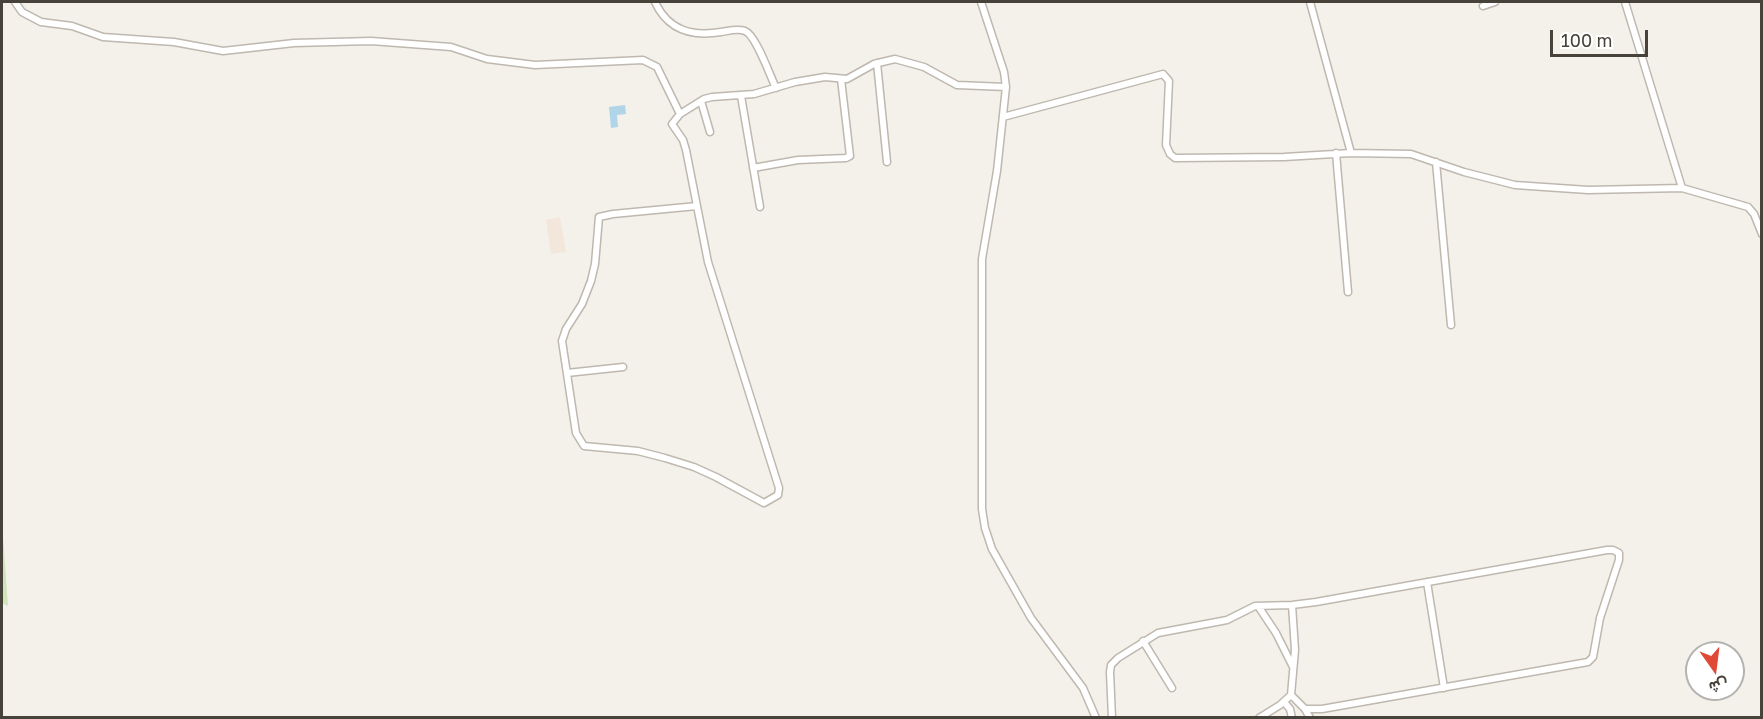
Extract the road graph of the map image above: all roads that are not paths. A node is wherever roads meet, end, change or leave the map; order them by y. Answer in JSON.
{"nodes":[{"id":1,"x":15,"y":2,"type":"edge"},
{"id":2,"x":655,"y":2,"type":"edge"},
{"id":3,"x":981,"y":2,"type":"edge"},
{"id":4,"x":1310,"y":2,"type":"edge"},
{"id":5,"x":1495,"y":2,"type":"edge"},
{"id":6,"x":1625,"y":2,"type":"edge"},
{"id":7,"x":1483,"y":6,"type":"dead end"},
{"id":8,"x":878,"y":63,"type":"junction"},
{"id":9,"x":841,"y":79,"type":"junction"},
{"id":10,"x":1006,"y":87,"type":"junction"},
{"id":11,"x":776,"y":88,"type":"junction"},
{"id":12,"x":741,"y":96,"type":"junction"},
{"id":13,"x":702,"y":101,"type":"junction"},
{"id":14,"x":680,"y":114,"type":"junction"},
{"id":15,"x":1003,"y":117,"type":"junction"},
{"id":16,"x":710,"y":132,"type":"dead end"},
{"id":17,"x":1336,"y":153,"type":"junction"},
{"id":18,"x":1351,"y":153,"type":"junction"},
{"id":19,"x":887,"y":162,"type":"dead end"},
{"id":20,"x":1436,"y":162,"type":"junction"},
{"id":21,"x":753,"y":168,"type":"junction"},
{"id":22,"x":1682,"y":188,"type":"junction"},
{"id":23,"x":698,"y":206,"type":"junction"},
{"id":24,"x":760,"y":207,"type":"dead end"},
{"id":25,"x":1761,"y":234,"type":"edge"},
{"id":26,"x":1348,"y":292,"type":"dead end"},
{"id":27,"x":1451,"y":326,"type":"dead end"},
{"id":28,"x":623,"y":367,"type":"dead end"},
{"id":29,"x":567,"y":373,"type":"junction"},
{"id":30,"x":1427,"y":582,"type":"junction"},
{"id":31,"x":1292,"y":605,"type":"junction"},
{"id":32,"x":1258,"y":606,"type":"junction"},
{"id":33,"x":1143,"y":641,"type":"junction"},
{"id":34,"x":1294,"y":670,"type":"junction"},
{"id":35,"x":1172,"y":688,"type":"dead end"},
{"id":36,"x":1444,"y":688,"type":"junction"},
{"id":37,"x":1291,"y":695,"type":"junction"},
{"id":38,"x":1284,"y":702,"type":"junction"},
{"id":39,"x":1305,"y":709,"type":"junction"},
{"id":40,"x":1096,"y":717,"type":"edge"},
{"id":41,"x":1112,"y":717,"type":"edge"},
{"id":42,"x":1259,"y":717,"type":"edge"},
{"id":43,"x":1292,"y":717,"type":"edge"},
{"id":44,"x":1310,"y":717,"type":"edge"}],
"edges":[{"from":1,"to":14,"type":"street"},
{"from":2,"to":11,"type":"street"},
{"from":3,"to":10,"type":"street"},
{"from":4,"to":18,"type":"street"},
{"from":5,"to":7,"type":"street"},
{"from":6,"to":22,"type":"street"},
{"from":8,"to":9,"type":"street"},
{"from":8,"to":10,"type":"street"},
{"from":8,"to":19,"type":"street"},
{"from":9,"to":11,"type":"street"},
{"from":9,"to":21,"type":"street"},
{"from":10,"to":15,"type":"street"},
{"from":11,"to":12,"type":"street"},
{"from":12,"to":13,"type":"street"},
{"from":12,"to":21,"type":"street"},
{"from":13,"to":14,"type":"street"},
{"from":13,"to":16,"type":"street"},
{"from":14,"to":23,"type":"street"},
{"from":15,"to":17,"type":"street"},
{"from":15,"to":40,"type":"street"},
{"from":17,"to":18,"type":"street"},
{"from":17,"to":26,"type":"street"},
{"from":18,"to":20,"type":"street"},
{"from":20,"to":22,"type":"street"},
{"from":20,"to":27,"type":"street"},
{"from":21,"to":24,"type":"street"},
{"from":22,"to":25,"type":"street"},
{"from":23,"to":29,"type":"street"},
{"from":23,"to":29,"type":"street"},
{"from":28,"to":29,"type":"street"},
{"from":30,"to":31,"type":"street"},
{"from":30,"to":36,"type":"street"},
{"from":30,"to":36,"type":"street"},
{"from":31,"to":32,"type":"street"},
{"from":31,"to":34,"type":"street"},
{"from":32,"to":33,"type":"street"},
{"from":32,"to":34,"type":"street"},
{"from":33,"to":35,"type":"street"},
{"from":33,"to":41,"type":"street"},
{"from":34,"to":37,"type":"street"},
{"from":36,"to":39,"type":"street"},
{"from":37,"to":38,"type":"street"},
{"from":37,"to":39,"type":"street"},
{"from":38,"to":42,"type":"street"},
{"from":38,"to":43,"type":"street"},
{"from":39,"to":44,"type":"street"}]}
